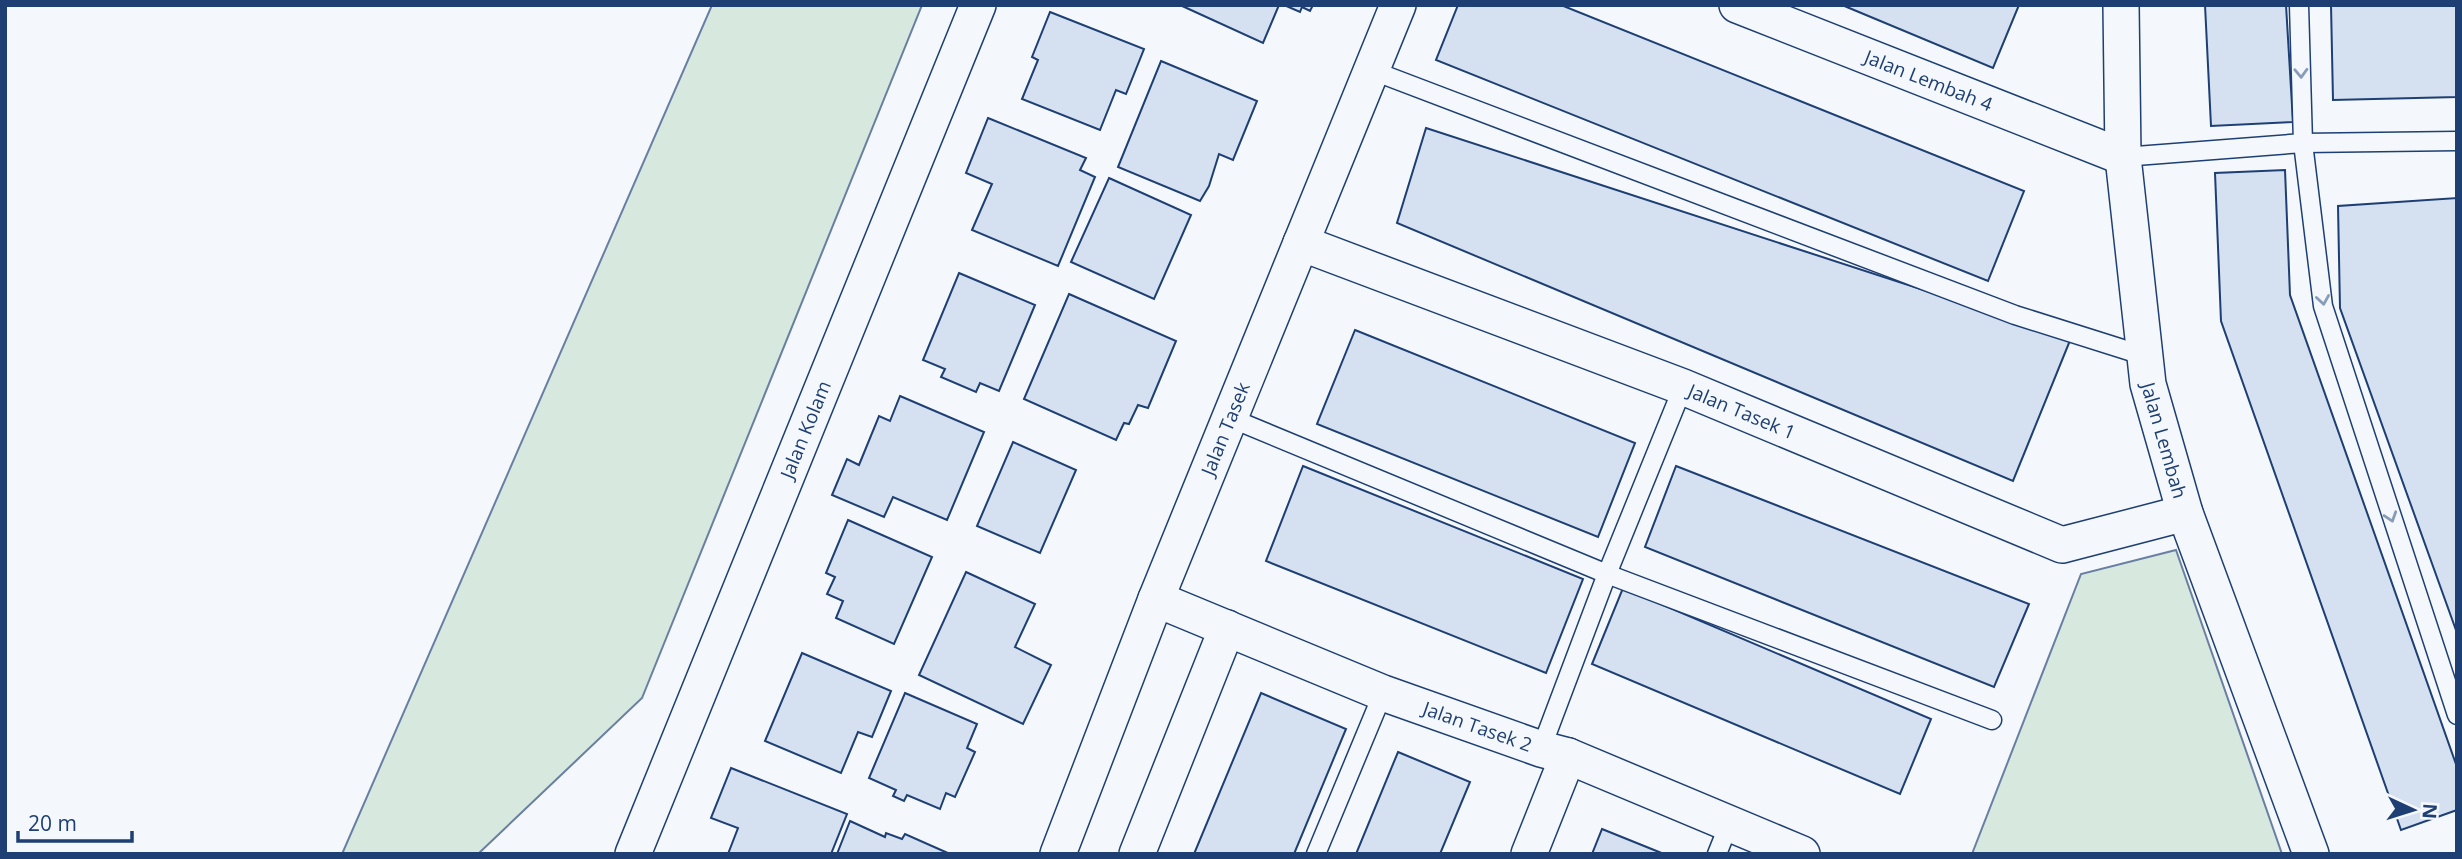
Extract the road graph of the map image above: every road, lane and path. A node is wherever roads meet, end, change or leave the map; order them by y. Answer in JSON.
{"nodes":[{"id":1,"x":978,"y":5,"type":"edge"},
{"id":2,"x":1398,"y":5,"type":"edge"},
{"id":3,"x":1737,"y":5,"type":"edge"},
{"id":4,"x":2121,"y":5,"type":"edge"},
{"id":5,"x":2299,"y":5,"type":"edge"},
{"id":6,"x":1371,"y":70,"type":"junction"},
{"id":7,"x":2457,"y":141,"type":"edge"},
{"id":8,"x":2303,"y":143,"type":"junction"},
{"id":9,"x":2123,"y":157,"type":"junction"},
{"id":10,"x":1301,"y":243,"type":"junction"},
{"id":11,"x":2145,"y":356,"type":"junction"},
{"id":12,"x":1683,"y":387,"type":"junction"},
{"id":13,"x":1228,"y":417,"type":"junction"},
{"id":14,"x":2185,"y":513,"type":"junction"},
{"id":15,"x":1607,"y":574,"type":"junction"},
{"id":16,"x":1156,"y":599,"type":"junction"},
{"id":17,"x":1227,"y":628,"type":"junction"},
{"id":18,"x":1383,"y":693,"type":"junction"},
{"id":19,"x":2457,"y":715,"type":"edge"},
{"id":20,"x":1992,"y":720,"type":"dead end"},
{"id":21,"x":1555,"y":753,"type":"junction"},
{"id":22,"x":1723,"y":839,"type":"edge"},
{"id":23,"x":633,"y":854,"type":"edge"},
{"id":24,"x":1058,"y":854,"type":"edge"},
{"id":25,"x":1137,"y":854,"type":"edge"},
{"id":26,"x":1316,"y":854,"type":"edge"},
{"id":27,"x":1529,"y":854,"type":"edge"},
{"id":28,"x":1802,"y":854,"type":"edge"},
{"id":29,"x":2311,"y":854,"type":"edge"}],
"edges":[{"from":1,"to":23,"type":"street","name":"Jalan Kolam"},
{"from":2,"to":6,"type":"street","name":"Jalan Tasek"},
{"from":3,"to":9,"type":"street","name":"Jalan Lembah 4"},
{"from":4,"to":9,"type":"street","name":"Jalan Lembah"},
{"from":5,"to":8,"type":"lane","one_way":true},
{"from":6,"to":10,"type":"street","name":"Jalan Tasek"},
{"from":6,"to":11,"type":"lane"},
{"from":7,"to":8,"type":"lane"},
{"from":8,"to":9,"type":"lane"},
{"from":8,"to":19,"type":"lane","one_way":true},
{"from":9,"to":11,"type":"street","name":"Jalan Lembah"},
{"from":10,"to":12,"type":"street","name":"Jalan Tasek 1"},
{"from":10,"to":13,"type":"street","name":"Jalan Tasek"},
{"from":11,"to":14,"type":"street","name":"Jalan Lembah"},
{"from":12,"to":14,"type":"street","name":"Jalan Tasek 1"},
{"from":12,"to":15,"type":"lane"},
{"from":13,"to":15,"type":"lane"},
{"from":13,"to":16,"type":"street","name":"Jalan Tasek"},
{"from":14,"to":29,"type":"street","name":"Jalan Lembah"},
{"from":15,"to":20,"type":"lane"},
{"from":15,"to":21,"type":"lane"},
{"from":16,"to":17,"type":"street","name":"Jalan Tasek 2"},
{"from":16,"to":24,"type":"street","name":"Jalan Tasek"},
{"from":17,"to":18,"type":"street","name":"Jalan Tasek 2"},
{"from":17,"to":25,"type":"street"},
{"from":18,"to":21,"type":"street","name":"Jalan Tasek 2"},
{"from":18,"to":26,"type":"lane"},
{"from":21,"to":22,"type":"street","name":"Jalan Tasek 2"},
{"from":21,"to":27,"type":"street"},
{"from":22,"to":28,"type":"street","name":"Jalan Tasek 2"}]}
